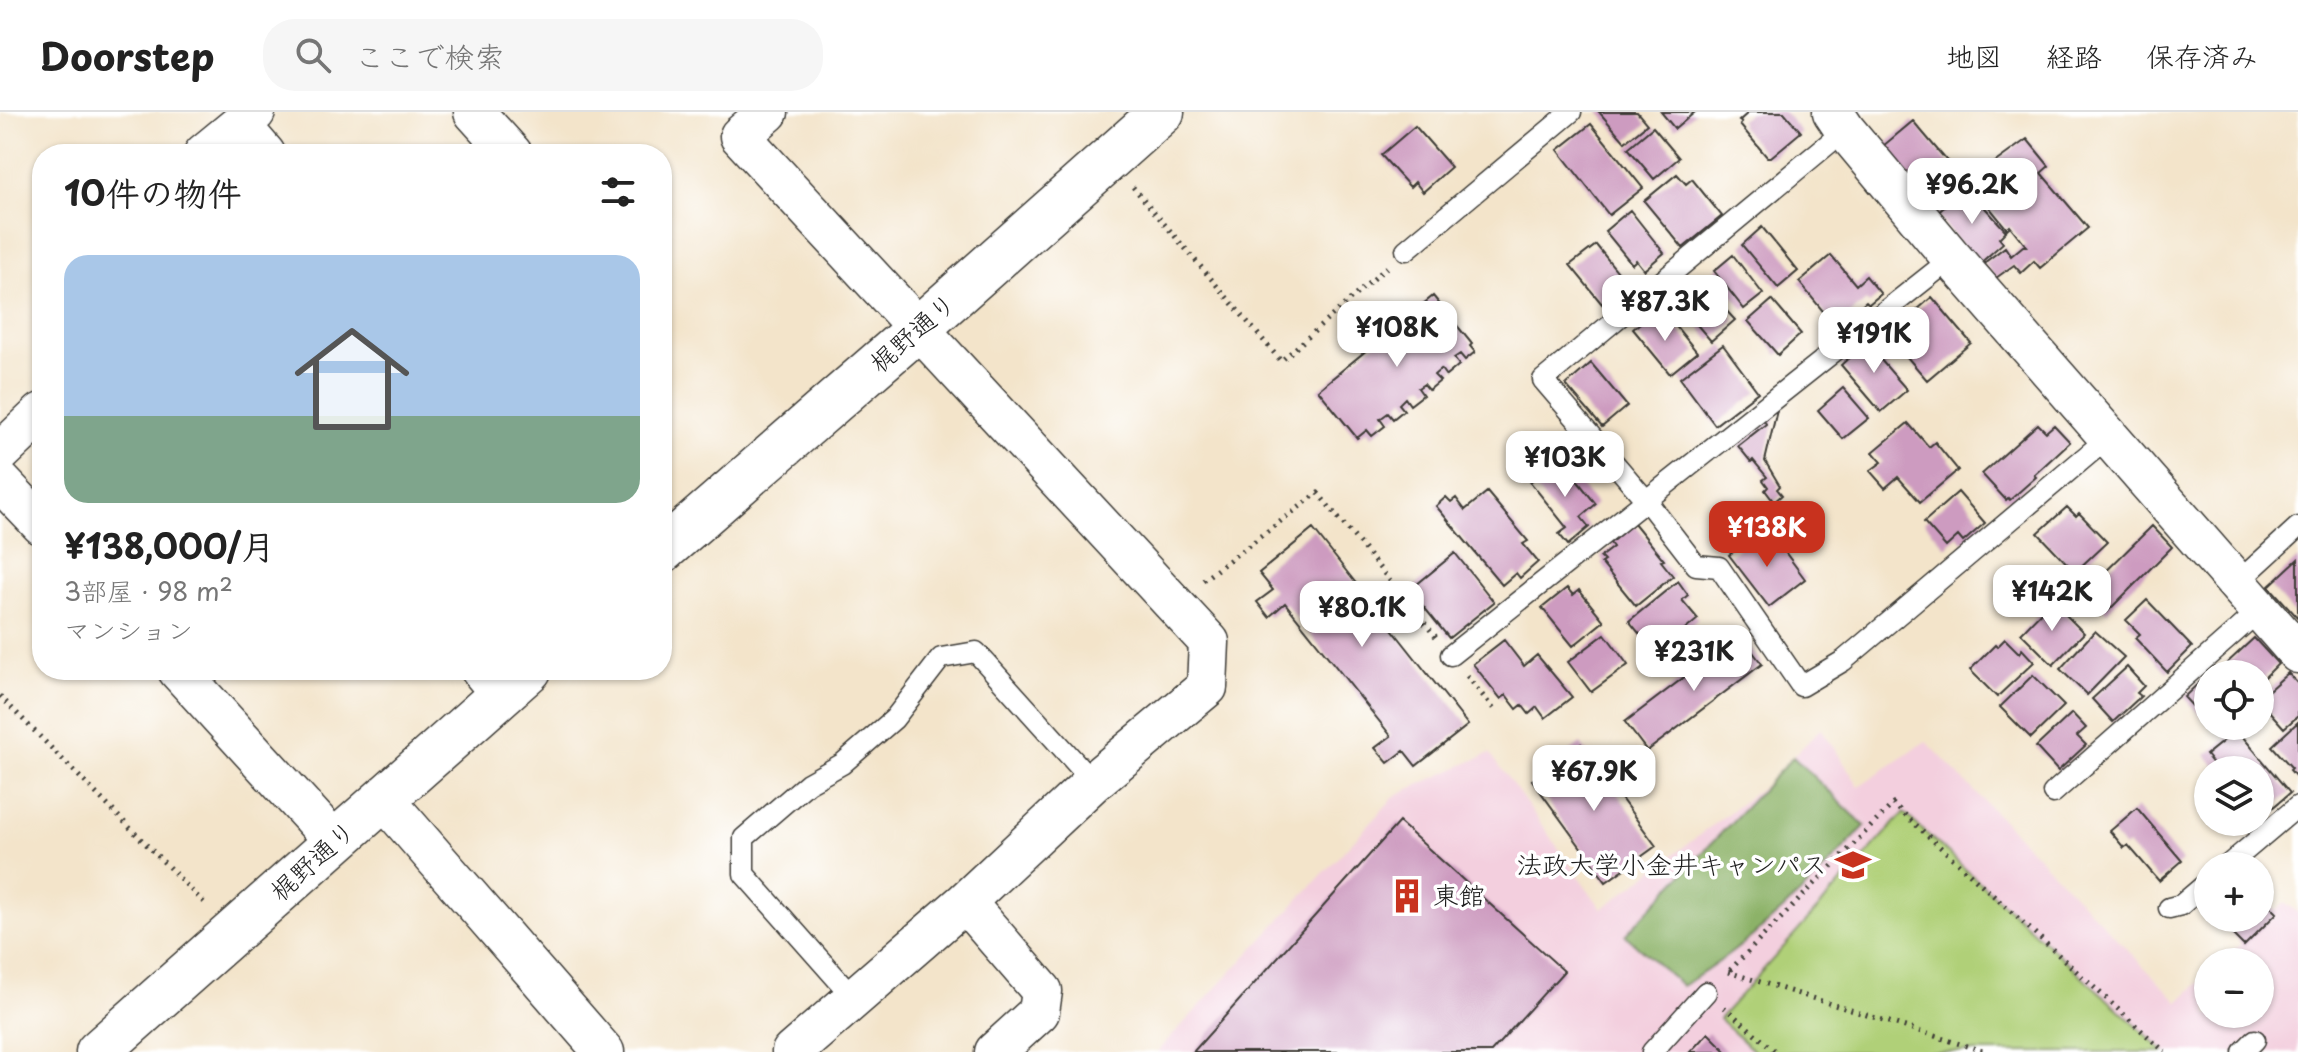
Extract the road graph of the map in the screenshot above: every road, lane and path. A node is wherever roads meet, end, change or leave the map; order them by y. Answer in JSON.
{"nodes":[{"id":1,"x":474,"y":112,"type":"edge"},
{"id":2,"x":768,"y":112,"type":"edge"},
{"id":3,"x":1162,"y":112,"type":"edge"},
{"id":4,"x":1571,"y":112,"type":"edge"},
{"id":5,"x":1840,"y":118,"type":"edge"},
{"id":6,"x":254,"y":130,"type":"edge"},
{"id":7,"x":225,"y":144,"type":"edge"},
{"id":8,"x":503,"y":144,"type":"edge"},
{"id":9,"x":1109,"y":160,"type":"junction"},
{"id":10,"x":1406,"y":250,"type":"joint"},
{"id":11,"x":1952,"y":258,"type":"junction"},
{"id":12,"x":920,"y":327,"type":"junction"},
{"id":13,"x":32,"y":423,"type":"edge"},
{"id":14,"x":2109,"y":437,"type":"junction"},
{"id":15,"x":0,"y":453,"type":"edge"},
{"id":16,"x":0,"y":481,"type":"edge"},
{"id":17,"x":1645,"y":499,"type":"junction"},
{"id":18,"x":32,"y":515,"type":"edge"},
{"id":19,"x":2298,"y":527,"type":"edge"},
{"id":20,"x":672,"y":542,"type":"edge"},
{"id":21,"x":2248,"y":597,"type":"junction"},
{"id":22,"x":1173,"y":603,"type":"junction"},
{"id":23,"x":2298,"y":653,"type":"edge"},
{"id":24,"x":1451,"y":655,"type":"junction"},
{"id":25,"x":191,"y":680,"type":"edge"},
{"id":26,"x":502,"y":680,"type":"edge"},
{"id":27,"x":0,"y":696,"type":"edge"},
{"id":28,"x":1496,"y":712,"type":"dead end"},
{"id":29,"x":1093,"y":782,"type":"junction"},
{"id":30,"x":2053,"y":793,"type":"dead end"},
{"id":31,"x":383,"y":798,"type":"junction"},
{"id":32,"x":2298,"y":806,"type":"edge"},
{"id":33,"x":335,"y":842,"type":"junction"},
{"id":34,"x":2244,"y":852,"type":"edge"},
{"id":35,"x":2194,"y":894,"type":"edge"},
{"id":36,"x":965,"y":902,"type":"junction"},
{"id":37,"x":2169,"y":908,"type":"dead end"},
{"id":38,"x":234,"y":933,"type":"junction"},
{"id":39,"x":1730,"y":970,"type":"junction"},
{"id":40,"x":1706,"y":992,"type":"junction"},
{"id":41,"x":853,"y":997,"type":"junction"},
{"id":42,"x":794,"y":1051,"type":"edge"},
{"id":43,"x":98,"y":1052,"type":"edge"},
{"id":44,"x":604,"y":1052,"type":"edge"},
{"id":45,"x":995,"y":1052,"type":"edge"},
{"id":46,"x":1652,"y":1052,"type":"edge"},
{"id":47,"x":1776,"y":1052,"type":"edge"},
{"id":48,"x":1986,"y":1052,"type":"edge"},
{"id":49,"x":2165,"y":1052,"type":"edge"}],
"edges":[{"from":1,"to":8,"type":"street"},
{"from":2,"to":12,"type":"street"},
{"from":3,"to":9,"type":"street","name":"梶野通り"},
{"from":4,"to":10,"type":"lane"},
{"from":5,"to":11,"type":"street"},
{"from":5,"to":17,"type":"lane"},
{"from":6,"to":7,"type":"street"},
{"from":9,"to":10,"type":"path"},
{"from":9,"to":12,"type":"street","name":"梶野通り"},
{"from":11,"to":14,"type":"street"},
{"from":11,"to":17,"type":"lane"},
{"from":12,"to":20,"type":"street","name":"梶野通り"},
{"from":12,"to":22,"type":"street"},
{"from":13,"to":15,"type":"street"},
{"from":14,"to":17,"type":"lane"},
{"from":14,"to":21,"type":"street"},
{"from":16,"to":18,"type":"street"},
{"from":17,"to":24,"type":"lane"},
{"from":19,"to":21,"type":"lane"},
{"from":21,"to":23,"type":"street"},
{"from":21,"to":30,"type":"lane"},
{"from":22,"to":24,"type":"path"},
{"from":22,"to":29,"type":"street"},
{"from":24,"to":28,"type":"path"},
{"from":25,"to":33,"type":"street"},
{"from":26,"to":31,"type":"street","name":"梶野通り"},
{"from":27,"to":38,"type":"path"},
{"from":29,"to":36,"type":"street"},
{"from":29,"to":41,"type":"lane"},
{"from":31,"to":33,"type":"street","name":"梶野通り"},
{"from":31,"to":44,"type":"street"},
{"from":32,"to":34,"type":"lane"},
{"from":33,"to":38,"type":"street","name":"梶野通り"},
{"from":35,"to":37,"type":"lane"},
{"from":36,"to":41,"type":"street"},
{"from":36,"to":45,"type":"street"},
{"from":38,"to":43,"type":"street","name":"梶野通り"},
{"from":39,"to":40,"type":"path"},
{"from":39,"to":48,"type":"path"},
{"from":39,"to":49,"type":"path"},
{"from":40,"to":46,"type":"lane"},
{"from":40,"to":47,"type":"path"},
{"from":41,"to":42,"type":"street"}]}
